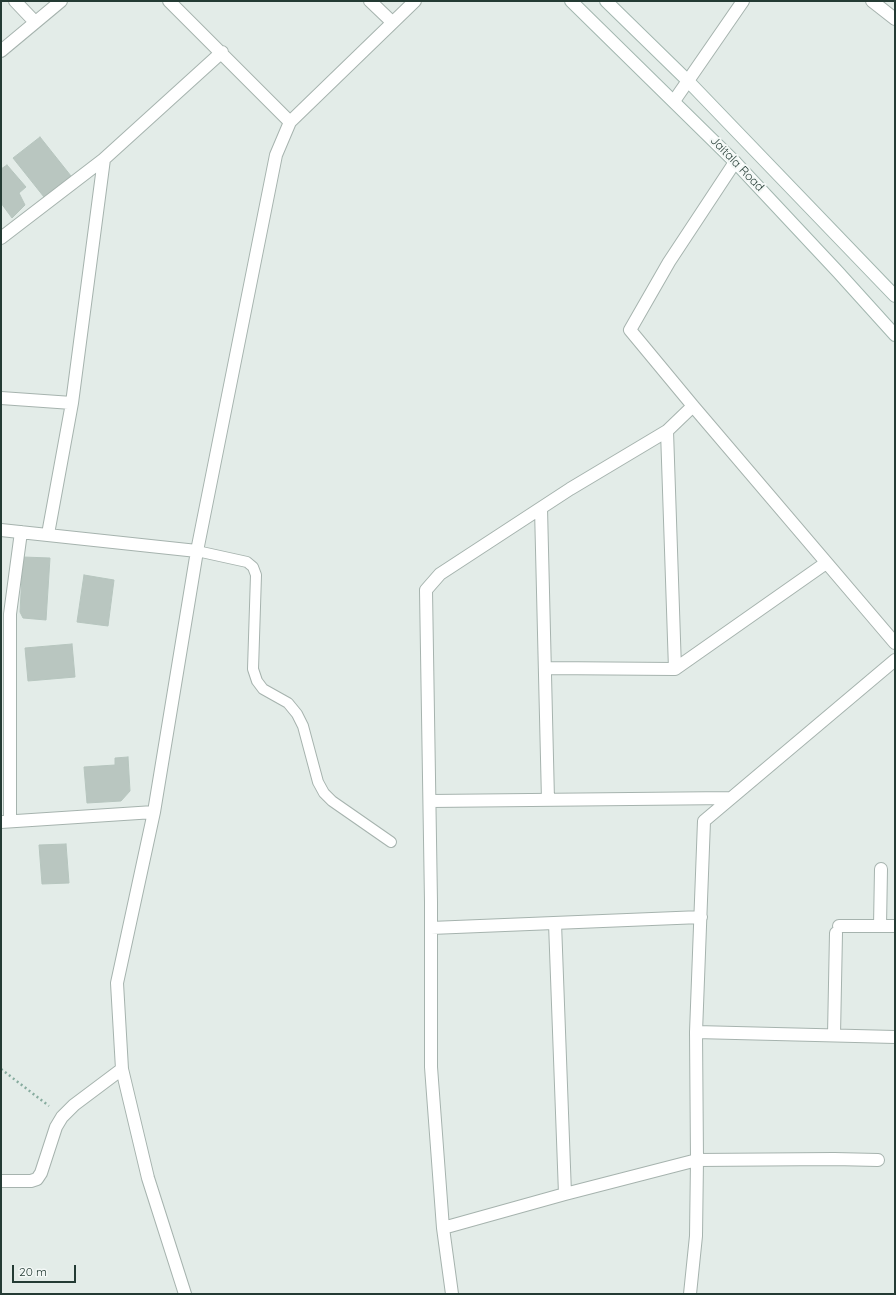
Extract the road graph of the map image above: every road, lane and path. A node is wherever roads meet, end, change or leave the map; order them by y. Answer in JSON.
{"nodes":[{"id":1,"x":15,"y":1,"type":"edge"},
{"id":2,"x":61,"y":1,"type":"edge"},
{"id":3,"x":169,"y":1,"type":"edge"},
{"id":4,"x":370,"y":1,"type":"edge"},
{"id":5,"x":415,"y":1,"type":"edge"},
{"id":6,"x":571,"y":1,"type":"edge"},
{"id":7,"x":606,"y":1,"type":"edge"},
{"id":8,"x":743,"y":1,"type":"edge"},
{"id":9,"x":872,"y":1,"type":"edge"},
{"id":10,"x":895,"y":19,"type":"edge"},
{"id":11,"x":35,"y":22,"type":"junction"},
{"id":12,"x":392,"y":22,"type":"junction"},
{"id":13,"x":1,"y":51,"type":"edge"},
{"id":14,"x":222,"y":52,"type":"junction"},
{"id":15,"x":688,"y":81,"type":"junction"},
{"id":16,"x":674,"y":102,"type":"junction"},
{"id":17,"x":290,"y":122,"type":"junction"},
{"id":18,"x":104,"y":159,"type":"junction"},
{"id":19,"x":735,"y":162,"type":"junction"},
{"id":20,"x":1,"y":238,"type":"edge"},
{"id":21,"x":895,"y":296,"type":"edge"},
{"id":22,"x":895,"y":335,"type":"edge"},
{"id":23,"x":1,"y":398,"type":"edge"},
{"id":24,"x":72,"y":403,"type":"junction"},
{"id":25,"x":693,"y":406,"type":"junction"},
{"id":26,"x":667,"y":431,"type":"junction"},
{"id":27,"x":541,"y":508,"type":"junction"},
{"id":28,"x":1,"y":530,"type":"edge"},
{"id":29,"x":22,"y":532,"type":"junction"},
{"id":30,"x":48,"y":534,"type":"junction"},
{"id":31,"x":197,"y":551,"type":"junction"},
{"id":32,"x":826,"y":562,"type":"junction"},
{"id":33,"x":895,"y":644,"type":"edge"},
{"id":34,"x":895,"y":660,"type":"edge"},
{"id":35,"x":545,"y":668,"type":"junction"},
{"id":36,"x":675,"y":669,"type":"junction"},
{"id":37,"x":731,"y":798,"type":"junction"},
{"id":38,"x":548,"y":800,"type":"junction"},
{"id":39,"x":430,"y":801,"type":"junction"},
{"id":40,"x":154,"y":812,"type":"junction"},
{"id":41,"x":6,"y":821,"type":"edge"},
{"id":42,"x":391,"y":842,"type":"dead end"},
{"id":43,"x":881,"y":868,"type":"dead end"},
{"id":44,"x":701,"y":917,"type":"junction"},
{"id":45,"x":555,"y":923,"type":"junction"},
{"id":46,"x":880,"y":926,"type":"junction"},
{"id":47,"x":895,"y":926,"type":"edge"},
{"id":48,"x":431,"y":928,"type":"junction"},
{"id":49,"x":696,"y":1032,"type":"junction"},
{"id":50,"x":834,"y":1035,"type":"junction"},
{"id":51,"x":895,"y":1038,"type":"edge"},
{"id":52,"x":1,"y":1069,"type":"edge"},
{"id":53,"x":122,"y":1069,"type":"junction"},
{"id":54,"x":62,"y":1116,"type":"junction"},
{"id":55,"x":697,"y":1160,"type":"junction"},
{"id":56,"x":878,"y":1160,"type":"dead end"},
{"id":57,"x":1,"y":1181,"type":"edge"},
{"id":58,"x":565,"y":1194,"type":"junction"},
{"id":59,"x":443,"y":1228,"type":"junction"},
{"id":60,"x":185,"y":1294,"type":"edge"},
{"id":61,"x":452,"y":1294,"type":"edge"},
{"id":62,"x":690,"y":1294,"type":"edge"}],
"edges":[{"from":1,"to":11,"type":"street"},
{"from":2,"to":11,"type":"street"},
{"from":3,"to":14,"type":"street"},
{"from":4,"to":12,"type":"street"},
{"from":5,"to":12,"type":"street"},
{"from":6,"to":16,"type":"street","name":"Jaitala Road"},
{"from":7,"to":15,"type":"street","name":"Jaitala Road"},
{"from":8,"to":15,"type":"street"},
{"from":9,"to":10,"type":"street"},
{"from":11,"to":13,"type":"street"},
{"from":12,"to":17,"type":"street"},
{"from":14,"to":17,"type":"street"},
{"from":14,"to":18,"type":"street"},
{"from":15,"to":16,"type":"street"},
{"from":15,"to":21,"type":"street","name":"Jaitala Road"},
{"from":16,"to":19,"type":"street","name":"Jaitala Road"},
{"from":17,"to":31,"type":"street"},
{"from":18,"to":20,"type":"street"},
{"from":18,"to":24,"type":"street"},
{"from":19,"to":22,"type":"street","name":"Jaitala Road"},
{"from":19,"to":25,"type":"street"},
{"from":23,"to":24,"type":"street"},
{"from":24,"to":30,"type":"street"},
{"from":25,"to":26,"type":"street"},
{"from":25,"to":32,"type":"street"},
{"from":26,"to":27,"type":"street"},
{"from":26,"to":36,"type":"street"},
{"from":27,"to":35,"type":"street"},
{"from":27,"to":39,"type":"street"},
{"from":28,"to":29,"type":"street"},
{"from":29,"to":30,"type":"street"},
{"from":29,"to":41,"type":"street"},
{"from":30,"to":31,"type":"street"},
{"from":31,"to":40,"type":"street"},
{"from":31,"to":42,"type":"lane"},
{"from":32,"to":33,"type":"street"},
{"from":32,"to":36,"type":"street"},
{"from":34,"to":37,"type":"street"},
{"from":35,"to":36,"type":"street"},
{"from":35,"to":38,"type":"street"},
{"from":37,"to":38,"type":"street"},
{"from":37,"to":44,"type":"street"},
{"from":38,"to":39,"type":"street"},
{"from":39,"to":48,"type":"street"},
{"from":40,"to":41,"type":"street"},
{"from":40,"to":53,"type":"street"},
{"from":43,"to":46,"type":"street"},
{"from":44,"to":45,"type":"street"},
{"from":44,"to":49,"type":"street"},
{"from":45,"to":48,"type":"street"},
{"from":45,"to":58,"type":"street"},
{"from":46,"to":47,"type":"street"},
{"from":46,"to":50,"type":"street"},
{"from":48,"to":59,"type":"street"},
{"from":49,"to":50,"type":"street"},
{"from":49,"to":55,"type":"street"},
{"from":50,"to":51,"type":"street"},
{"from":52,"to":54,"type":"path"},
{"from":53,"to":54,"type":"street"},
{"from":53,"to":60,"type":"street"},
{"from":54,"to":57,"type":"street"},
{"from":55,"to":56,"type":"street"},
{"from":55,"to":58,"type":"street"},
{"from":55,"to":62,"type":"street"},
{"from":58,"to":59,"type":"street"},
{"from":59,"to":61,"type":"street"}]}
